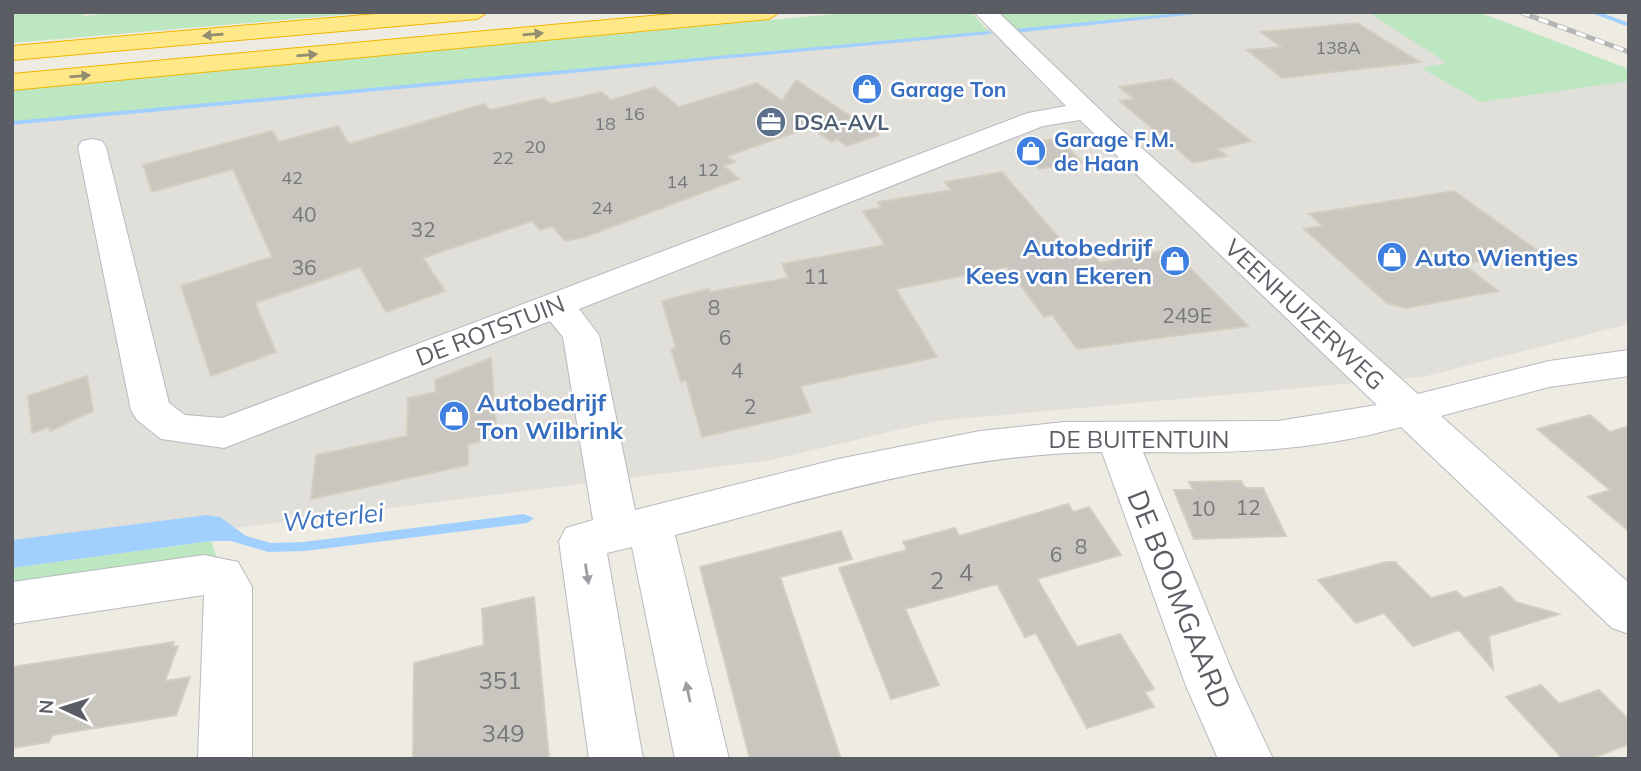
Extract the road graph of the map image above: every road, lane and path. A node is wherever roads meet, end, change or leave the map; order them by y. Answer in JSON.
{"nodes":[{"id":1,"x":477,"y":12,"type":"edge"},
{"id":2,"x":769,"y":12,"type":"edge"},
{"id":3,"x":985,"y":12,"type":"edge"},
{"id":4,"x":12,"y":53,"type":"edge"},
{"id":5,"x":12,"y":82,"type":"edge"},
{"id":6,"x":1085,"y":111,"type":"junction"},
{"id":7,"x":92,"y":147,"type":"dead end"},
{"id":8,"x":555,"y":304,"type":"junction"},
{"id":9,"x":1629,"y":363,"type":"edge"},
{"id":10,"x":1411,"y":412,"type":"junction"},
{"id":11,"x":1117,"y":438,"type":"junction"},
{"id":12,"x":634,"y":527,"type":"junction"},
{"id":13,"x":12,"y":603,"type":"edge"},
{"id":14,"x":1629,"y":613,"type":"edge"},
{"id":15,"x":225,"y":759,"type":"edge"},
{"id":16,"x":615,"y":759,"type":"edge"},
{"id":17,"x":702,"y":759,"type":"edge"},
{"id":18,"x":1246,"y":759,"type":"edge"}],
"edges":[{"from":1,"to":4,"type":"highway","one_way":true},
{"from":5,"to":2,"type":"highway","one_way":true},
{"from":3,"to":6,"type":"street","name":"VEENHUIZERWEG"},
{"from":6,"to":8,"type":"street","name":"DE ROTSTUIN"},
{"from":6,"to":10,"type":"street","name":"VEENHUIZERWEG"},
{"from":7,"to":8,"type":"street","name":"DE ROTSTUIN"},
{"from":8,"to":12,"type":"street"},
{"from":9,"to":10,"type":"street","name":"DE BUITENTUIN"},
{"from":10,"to":11,"type":"street","name":"DE BUITENTUIN"},
{"from":10,"to":14,"type":"street","name":"VEENHUIZERWEG"},
{"from":11,"to":12,"type":"street","name":"DE BUITENTUIN"},
{"from":11,"to":18,"type":"street","name":"DE BOOMGAARD"},
{"from":12,"to":16,"type":"street","one_way":true},
{"from":17,"to":12,"type":"street","one_way":true},
{"from":13,"to":15,"type":"street"}]}
